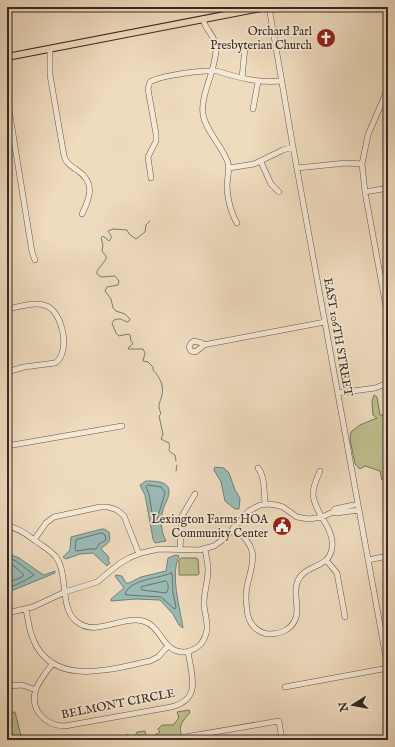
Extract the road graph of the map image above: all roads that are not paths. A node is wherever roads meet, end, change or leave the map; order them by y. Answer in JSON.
{"nodes":[{"id":1,"x":266,"y":7,"type":"edge"},
{"id":2,"x":269,"y":7,"type":"edge"},
{"id":3,"x":203,"y":19,"type":"junction"},
{"id":4,"x":7,"y":42,"type":"edge"},
{"id":5,"x":245,"y":47,"type":"dead end"},
{"id":6,"x":50,"y":49,"type":"junction"},
{"id":7,"x":8,"y":57,"type":"edge"},
{"id":8,"x":212,"y":71,"type":"junction"},
{"id":9,"x":242,"y":78,"type":"junction"},
{"id":10,"x":281,"y":81,"type":"junction"},
{"id":11,"x":258,"y":82,"type":"junction"},
{"id":12,"x":388,"y":88,"type":"edge"},
{"id":13,"x":7,"y":97,"type":"edge"},
{"id":14,"x":253,"y":109,"type":"dead end"},
{"id":15,"x":293,"y":147,"type":"junction"},
{"id":16,"x":261,"y":162,"type":"junction"},
{"id":17,"x":362,"y":164,"type":"junction"},
{"id":18,"x":229,"y":168,"type":"junction"},
{"id":19,"x":297,"y":168,"type":"junction"},
{"id":20,"x":151,"y":178,"type":"dead end"},
{"id":21,"x":388,"y":188,"type":"edge"},
{"id":22,"x":279,"y":192,"type":"dead end"},
{"id":23,"x":365,"y":192,"type":"junction"},
{"id":24,"x":82,"y":214,"type":"dead end"},
{"id":25,"x":238,"y":223,"type":"dead end"},
{"id":26,"x":35,"y":260,"type":"dead end"},
{"id":27,"x":7,"y":309,"type":"edge"},
{"id":28,"x":388,"y":318,"type":"edge"},
{"id":29,"x":325,"y":322,"type":"junction"},
{"id":30,"x":203,"y":345,"type":"dead end"},
{"id":31,"x":7,"y":372,"type":"edge"},
{"id":32,"x":388,"y":383,"type":"edge"},
{"id":33,"x":338,"y":393,"type":"junction"},
{"id":34,"x":122,"y":426,"type":"dead end"},
{"id":35,"x":7,"y":446,"type":"edge"},
{"id":36,"x":258,"y":468,"type":"dead end"},
{"id":37,"x":320,"y":470,"type":"dead end"},
{"id":38,"x":195,"y":494,"type":"dead end"},
{"id":39,"x":265,"y":504,"type":"junction"},
{"id":40,"x":359,"y":507,"type":"junction"},
{"id":41,"x":322,"y":517,"type":"junction"},
{"id":42,"x":7,"y":526,"type":"edge"},
{"id":43,"x":233,"y":528,"type":"junction"},
{"id":44,"x":34,"y":540,"type":"junction"},
{"id":45,"x":180,"y":549,"type":"junction"},
{"id":46,"x":205,"y":549,"type":"junction"},
{"id":47,"x":139,"y":554,"type":"junction"},
{"id":48,"x":388,"y":556,"type":"edge"},
{"id":49,"x":326,"y":560,"type":"junction"},
{"id":50,"x":368,"y":560,"type":"junction"},
{"id":51,"x":65,"y":592,"type":"junction"},
{"id":52,"x":26,"y":609,"type":"junction"},
{"id":53,"x":7,"y":613,"type":"edge"},
{"id":54,"x":345,"y":618,"type":"dead end"},
{"id":55,"x":168,"y":646,"type":"junction"},
{"id":56,"x":188,"y":651,"type":"junction"},
{"id":57,"x":53,"y":663,"type":"junction"},
{"id":58,"x":388,"y":668,"type":"edge"},
{"id":59,"x":7,"y":686,"type":"edge"},
{"id":60,"x":285,"y":687,"type":"dead end"},
{"id":61,"x":36,"y":690,"type":"junction"},
{"id":62,"x":185,"y":737,"type":"dead end"},
{"id":63,"x":282,"y":740,"type":"edge"}],
"edges":[{"from":1,"to":3,"type":"main road"},
{"from":2,"to":10,"type":"street","name":"EAST 106TH STREET"},
{"from":3,"to":6,"type":"main road"},
{"from":3,"to":8,"type":"street"},
{"from":4,"to":7,"type":"street"},
{"from":5,"to":9,"type":"street"},
{"from":6,"to":7,"type":"main road"},
{"from":6,"to":24,"type":"street"},
{"from":8,"to":9,"type":"street"},
{"from":8,"to":18,"type":"street"},
{"from":8,"to":20,"type":"street"},
{"from":9,"to":11,"type":"street"},
{"from":10,"to":11,"type":"street"},
{"from":10,"to":15,"type":"street","name":"EAST 106TH STREET"},
{"from":11,"to":14,"type":"street"},
{"from":12,"to":17,"type":"street"},
{"from":13,"to":26,"type":"street"},
{"from":15,"to":16,"type":"street"},
{"from":15,"to":19,"type":"street","name":"EAST 106TH STREET"},
{"from":16,"to":18,"type":"street"},
{"from":16,"to":22,"type":"street"},
{"from":17,"to":19,"type":"street"},
{"from":17,"to":23,"type":"street"},
{"from":18,"to":25,"type":"street"},
{"from":19,"to":29,"type":"street","name":"EAST 106TH STREET"},
{"from":21,"to":23,"type":"street"},
{"from":23,"to":28,"type":"street"},
{"from":27,"to":31,"type":"street"},
{"from":29,"to":30,"type":"street"},
{"from":29,"to":33,"type":"street","name":"EAST 106TH STREET"},
{"from":32,"to":33,"type":"street"},
{"from":33,"to":40,"type":"street","name":"EAST 106TH STREET"},
{"from":34,"to":35,"type":"street"},
{"from":36,"to":39,"type":"street"},
{"from":37,"to":41,"type":"street"},
{"from":38,"to":45,"type":"street"},
{"from":39,"to":41,"type":"street"},
{"from":39,"to":43,"type":"street"},
{"from":40,"to":41,"type":"street"},
{"from":40,"to":50,"type":"street","name":"EAST 106TH STREET"},
{"from":41,"to":49,"type":"street"},
{"from":42,"to":44,"type":"street"},
{"from":43,"to":46,"type":"street"},
{"from":43,"to":49,"type":"street"},
{"from":44,"to":47,"type":"street"},
{"from":44,"to":51,"type":"street"},
{"from":45,"to":46,"type":"street"},
{"from":45,"to":47,"type":"street"},
{"from":46,"to":56,"type":"street"},
{"from":47,"to":51,"type":"street"},
{"from":48,"to":50,"type":"street"},
{"from":49,"to":54,"type":"street"},
{"from":50,"to":58,"type":"street","name":"EAST 106TH STREET"},
{"from":51,"to":52,"type":"street"},
{"from":51,"to":55,"type":"street"},
{"from":52,"to":53,"type":"street"},
{"from":52,"to":57,"type":"street"},
{"from":55,"to":56,"type":"street"},
{"from":55,"to":57,"type":"street"},
{"from":56,"to":61,"type":"street","name":"BELMONT CIRCLE"},
{"from":57,"to":61,"type":"street"},
{"from":58,"to":60,"type":"street"},
{"from":59,"to":61,"type":"street"},
{"from":62,"to":63,"type":"street"}]}
